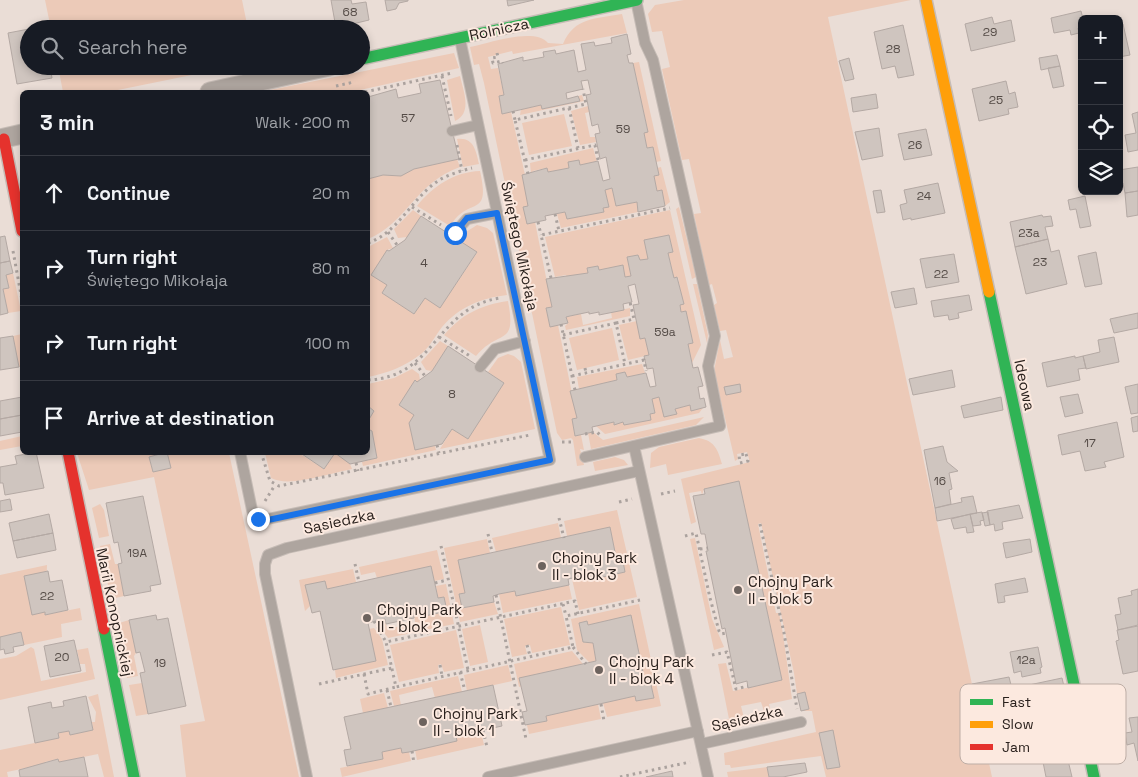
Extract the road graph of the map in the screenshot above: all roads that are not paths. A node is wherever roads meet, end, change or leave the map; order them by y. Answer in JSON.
{"nodes":[{"id":1,"x":636,"y":0,"type":"edge"},
{"id":2,"x":926,"y":0,"type":"edge"},
{"id":3,"x":460,"y":38,"type":"junction"},
{"id":4,"x":370,"y":57,"type":"edge"},
{"id":5,"x":288,"y":75,"type":"edge"},
{"id":6,"x":219,"y":90,"type":"edge"},
{"id":7,"x":478,"y":125,"type":"junction"},
{"id":8,"x":452,"y":131,"type":"dead end"},
{"id":9,"x":20,"y":134,"type":"edge"},
{"id":10,"x":2,"y":139,"type":"edge"},
{"id":11,"x":497,"y":213,"type":"junction"},
{"id":12,"x":20,"y":222,"type":"edge"},
{"id":13,"x":453,"y":234,"type":"road end"},
{"id":14,"x":525,"y":341,"type":"junction"},
{"id":15,"x":481,"y":366,"type":"road end"},
{"id":16,"x":634,"y":446,"type":"junction"},
{"id":17,"x":69,"y":455,"type":"edge"},
{"id":18,"x":241,"y":455,"type":"edge"},
{"id":19,"x":584,"y":457,"type":"dead end"},
{"id":20,"x":639,"y":471,"type":"junction"},
{"id":21,"x":1074,"y":684,"type":"edge"},
{"id":22,"x":801,"y":722,"type":"road end"},
{"id":23,"x":698,"y":731,"type":"junction"},
{"id":24,"x":701,"y":744,"type":"junction"},
{"id":25,"x":1091,"y":764,"type":"edge"},
{"id":26,"x":507,"y":775,"type":"edge"},
{"id":27,"x":134,"y":777,"type":"edge"},
{"id":28,"x":307,"y":777,"type":"edge"},
{"id":29,"x":488,"y":777,"type":"edge"},
{"id":30,"x":708,"y":777,"type":"edge"},
{"id":31,"x":1094,"y":777,"type":"edge"}],
"edges":[{"from":1,"to":3,"type":"street","name":"Rolnicza"},
{"from":1,"to":16,"type":"lane"},
{"from":2,"to":21,"type":"street","name":"Ideowa"},
{"from":3,"to":4,"type":"street","name":"Rolnicza"},
{"from":3,"to":7,"type":"lane","name":"Świętego Mikołaja"},
{"from":5,"to":6,"type":"street"},
{"from":7,"to":8,"type":"lane"},
{"from":7,"to":11,"type":"lane","name":"Świętego Mikołaja"},
{"from":9,"to":10,"type":"street"},
{"from":10,"to":12,"type":"street"},
{"from":11,"to":13,"type":"lane"},
{"from":11,"to":14,"type":"lane","name":"Świętego Mikołaja"},
{"from":14,"to":15,"type":"lane"},
{"from":14,"to":18,"type":"lane","name":"Świętego Mikołaja"},
{"from":16,"to":19,"type":"lane"},
{"from":16,"to":20,"type":"lane","name":"Sąsiedzka"},
{"from":17,"to":27,"type":"street","name":"Marii Konopnickiej"},
{"from":20,"to":23,"type":"lane","name":"Sąsiedzka"},
{"from":20,"to":28,"type":"lane","name":"Sąsiedzka"},
{"from":22,"to":24,"type":"lane","name":"Sąsiedzka"},
{"from":23,"to":24,"type":"lane","name":"Sąsiedzka"},
{"from":23,"to":26,"type":"lane","name":"Sąsiedzka"},
{"from":24,"to":30,"type":"lane","name":"Sąsiedzka"},
{"from":25,"to":31,"type":"street","name":"Ideowa"},
{"from":26,"to":29,"type":"lane","name":"Sąsiedzka"}]}
